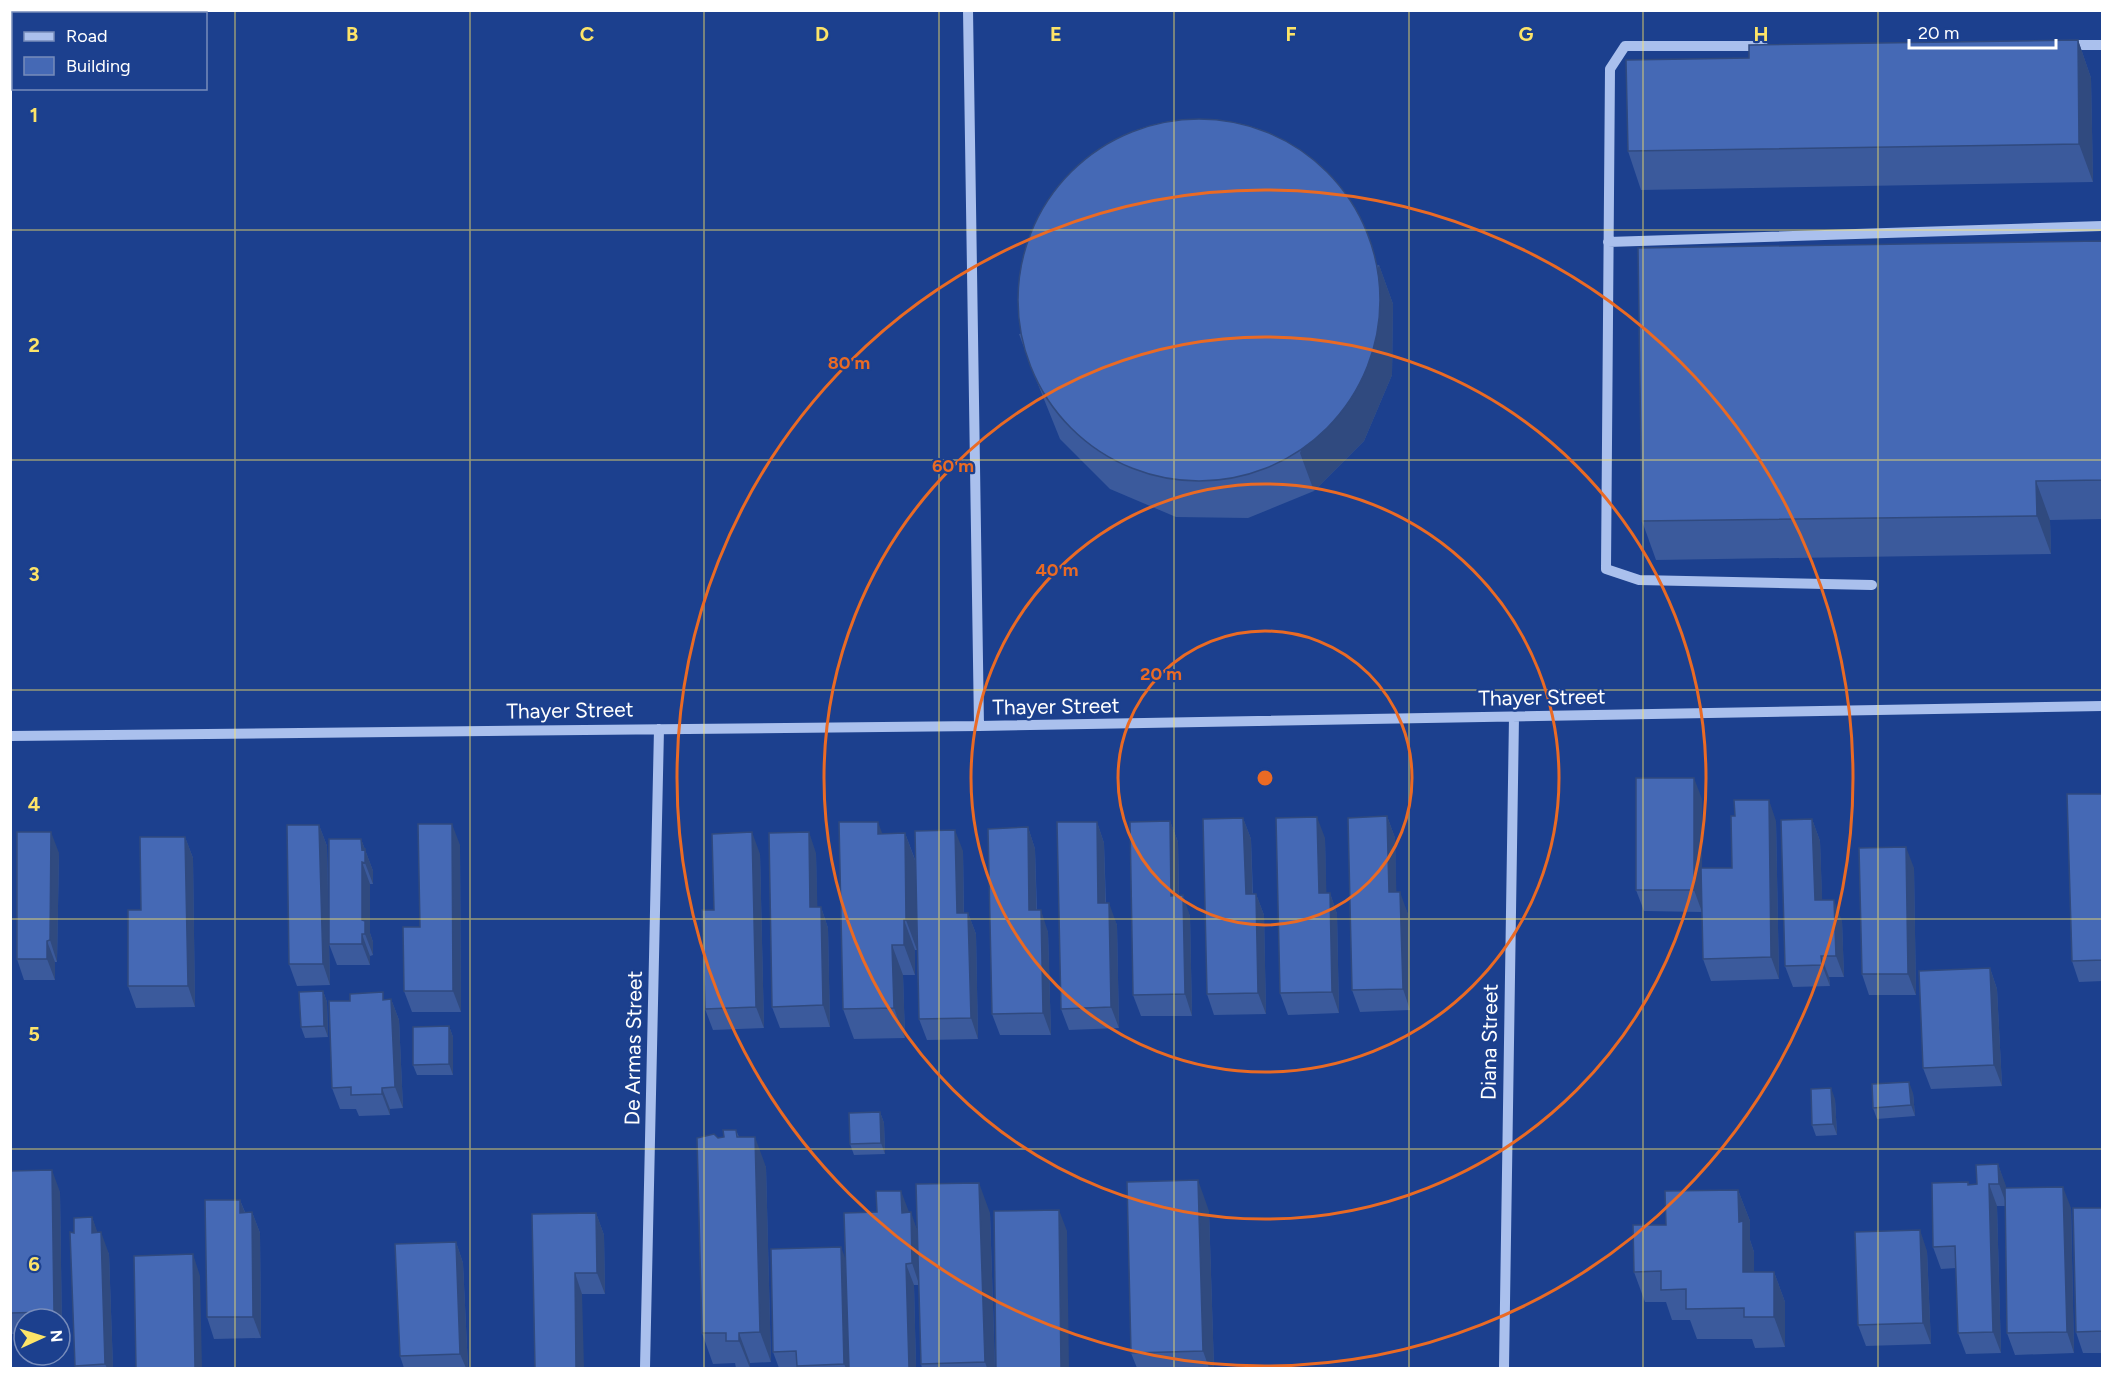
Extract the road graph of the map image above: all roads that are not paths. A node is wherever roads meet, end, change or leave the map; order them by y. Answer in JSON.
{"nodes":[{"id":1,"x":968,"y":10,"type":"edge"},
{"id":2,"x":2057,"y":45,"type":"edge"},
{"id":3,"x":2103,"y":45,"type":"edge"},
{"id":4,"x":1779,"y":46,"type":"edge"},
{"id":5,"x":2103,"y":226,"type":"edge"},
{"id":6,"x":1608,"y":243,"type":"junction"},
{"id":7,"x":1872,"y":585,"type":"dead end"},
{"id":8,"x":2103,"y":706,"type":"edge"},
{"id":9,"x":1514,"y":717,"type":"junction"},
{"id":10,"x":979,"y":726,"type":"junction"},
{"id":11,"x":659,"y":729,"type":"junction"},
{"id":12,"x":10,"y":736,"type":"edge"},
{"id":13,"x":645,"y":1368,"type":"edge"},
{"id":14,"x":1504,"y":1368,"type":"edge"}],
"edges":[{"from":1,"to":10,"type":"street"},
{"from":2,"to":3,"type":"street"},
{"from":4,"to":6,"type":"street"},
{"from":5,"to":6,"type":"street"},
{"from":6,"to":7,"type":"street"},
{"from":8,"to":9,"type":"street","name":"Thayer Street"},
{"from":9,"to":10,"type":"street","name":"Thayer Street"},
{"from":9,"to":14,"type":"street","name":"Diana Street"},
{"from":10,"to":11,"type":"street","name":"Thayer Street"},
{"from":11,"to":12,"type":"street","name":"Thayer Street"},
{"from":11,"to":13,"type":"street","name":"De Armas Street"}]}
